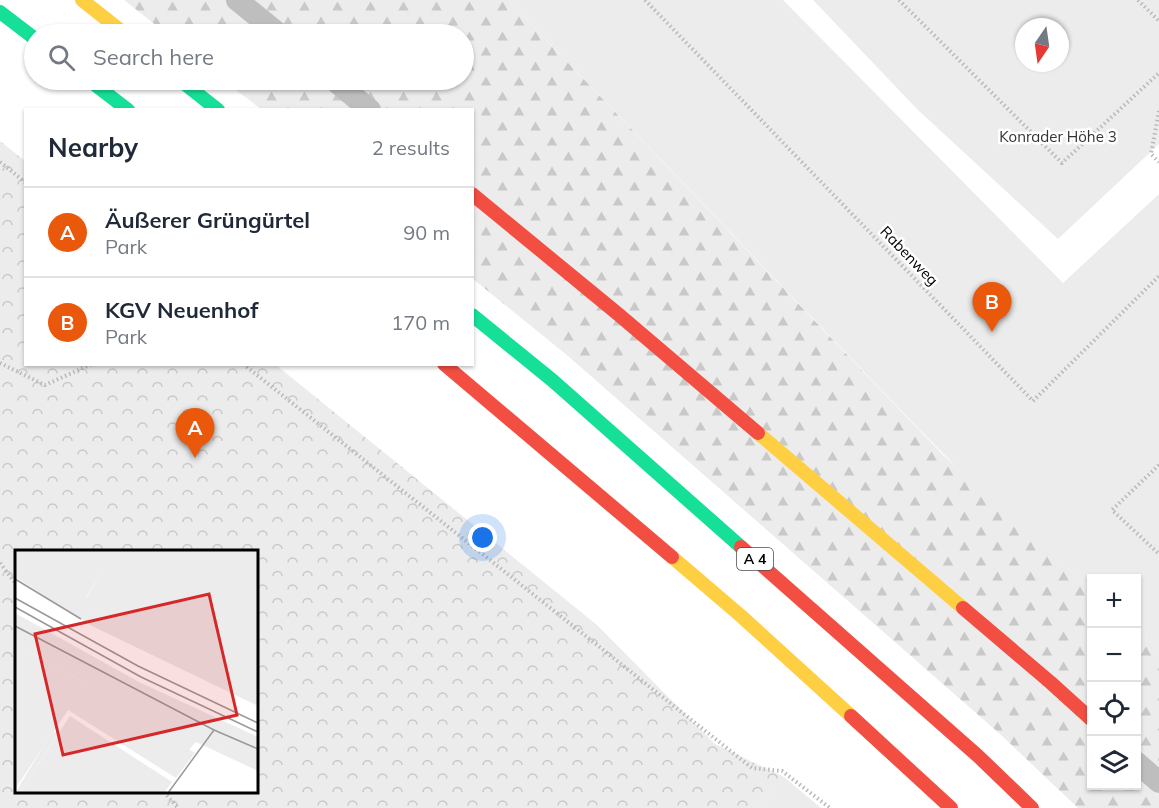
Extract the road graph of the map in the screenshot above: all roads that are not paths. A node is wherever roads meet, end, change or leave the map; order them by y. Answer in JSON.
{"nodes":[{"id":1,"x":82,"y":0,"type":"edge"},
{"id":2,"x":237,"y":0,"type":"edge"},
{"id":3,"x":0,"y":12,"type":"edge"},
{"id":4,"x":112,"y":24,"type":"edge"},
{"id":5,"x":267,"y":24,"type":"edge"},
{"id":6,"x":24,"y":30,"type":"edge"},
{"id":7,"x":102,"y":90,"type":"edge"},
{"id":8,"x":193,"y":90,"type":"edge"},
{"id":9,"x":346,"y":90,"type":"edge"},
{"id":10,"x":125,"y":108,"type":"edge"},
{"id":11,"x":215,"y":108,"type":"edge"},
{"id":12,"x":368,"y":108,"type":"edge"},
{"id":13,"x":474,"y":196,"type":"edge"},
{"id":14,"x":474,"y":317,"type":"edge"},
{"id":15,"x":446,"y":366,"type":"edge"},
{"id":16,"x":1087,"y":715,"type":"edge"},
{"id":17,"x":1141,"y":766,"type":"edge"},
{"id":18,"x":1159,"y":782,"type":"edge"},
{"id":19,"x":951,"y":808,"type":"edge"},
{"id":20,"x":1032,"y":808,"type":"edge"}],
"edges":[{"from":1,"to":4,"type":"main road"},
{"from":2,"to":5,"type":"street"},
{"from":3,"to":6,"type":"main road"},
{"from":7,"to":10,"type":"main road"},
{"from":8,"to":11,"type":"main road"},
{"from":9,"to":12,"type":"street"},
{"from":13,"to":16,"type":"main road"},
{"from":14,"to":20,"type":"main road","number":"A 4"},
{"from":15,"to":19,"type":"main road"},
{"from":17,"to":18,"type":"street"}]}
